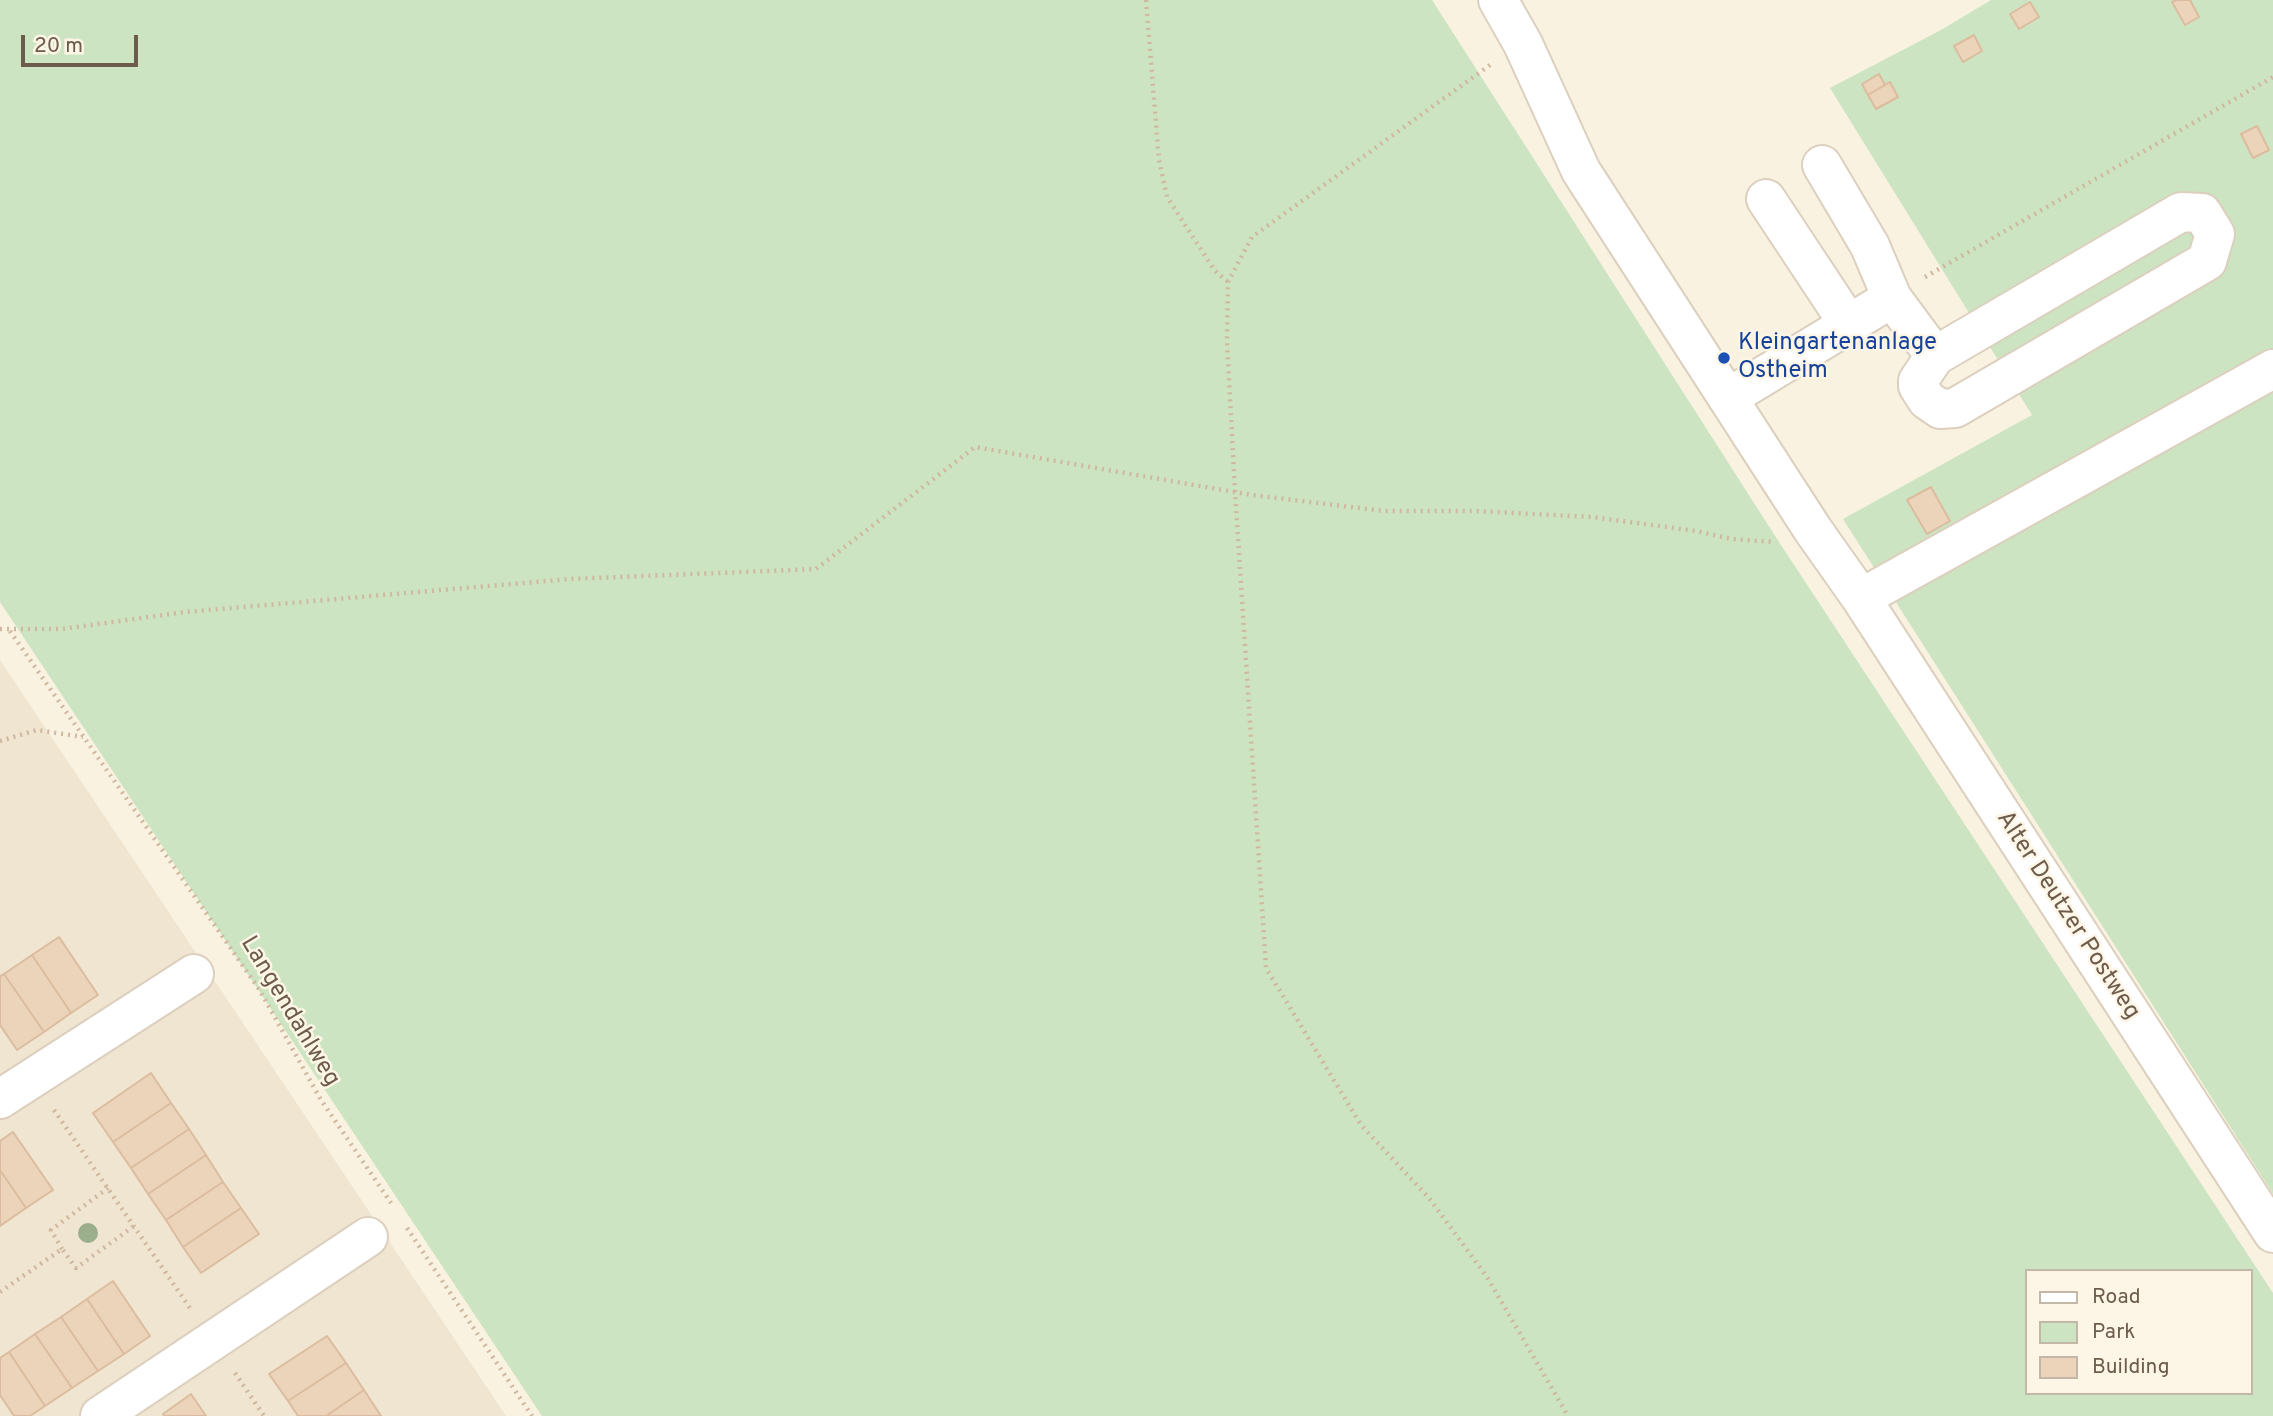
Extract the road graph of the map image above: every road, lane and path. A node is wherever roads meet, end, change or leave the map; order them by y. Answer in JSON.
{"nodes":[{"id":1,"x":1146,"y":0,"type":"edge"},
{"id":2,"x":1498,"y":0,"type":"edge"},
{"id":3,"x":1497,"y":60,"type":"dead end"},
{"id":4,"x":2273,"y":76,"type":"edge"},
{"id":5,"x":1822,"y":165,"type":"dead end"},
{"id":6,"x":1766,"y":199,"type":"dead end"},
{"id":7,"x":1227,"y":282,"type":"junction"},
{"id":8,"x":1892,"y":298,"type":"junction"},
{"id":9,"x":1848,"y":323,"type":"junction"},
{"id":10,"x":1935,"y":356,"type":"junction"},
{"id":11,"x":2273,"y":369,"type":"edge"},
{"id":12,"x":1729,"y":397,"type":"junction"},
{"id":13,"x":1235,"y":492,"type":"junction"},
{"id":14,"x":1780,"y":542,"type":"dead end"},
{"id":15,"x":1861,"y":598,"type":"junction"},
{"id":16,"x":0,"y":629,"type":"edge"},
{"id":17,"x":9,"y":630,"type":"junction"},
{"id":18,"x":83,"y":737,"type":"junction"},
{"id":19,"x":0,"y":741,"type":"edge"},
{"id":20,"x":194,"y":974,"type":"dead end"},
{"id":21,"x":32,"y":1078,"type":"junction"},
{"id":22,"x":0,"y":1099,"type":"edge"},
{"id":23,"x":108,"y":1188,"type":"junction"},
{"id":24,"x":391,"y":1203,"type":"dead end"},
{"id":25,"x":134,"y":1226,"type":"junction"},
{"id":26,"x":406,"y":1226,"type":"dead end"},
{"id":27,"x":2273,"y":1233,"type":"edge"},
{"id":28,"x":368,"y":1237,"type":"dead end"},
{"id":29,"x":62,"y":1249,"type":"junction"},
{"id":30,"x":0,"y":1292,"type":"edge"},
{"id":31,"x":212,"y":1340,"type":"junction"},
{"id":32,"x":100,"y":1416,"type":"edge"},
{"id":33,"x":264,"y":1416,"type":"edge"},
{"id":34,"x":532,"y":1416,"type":"edge"},
{"id":35,"x":1568,"y":1416,"type":"edge"}],
"edges":[{"from":1,"to":7,"type":"path"},
{"from":2,"to":12,"type":"street","name":"Alter Deutzer Postweg"},
{"from":3,"to":7,"type":"path"},
{"from":4,"to":8,"type":"path"},
{"from":5,"to":8,"type":"street"},
{"from":6,"to":9,"type":"street"},
{"from":7,"to":13,"type":"path"},
{"from":8,"to":9,"type":"street"},
{"from":8,"to":10,"type":"street"},
{"from":9,"to":12,"type":"street"},
{"from":10,"to":10,"type":"street"},
{"from":11,"to":15,"type":"street"},
{"from":12,"to":15,"type":"street","name":"Alter Deutzer Postweg"},
{"from":13,"to":14,"type":"path"},
{"from":13,"to":17,"type":"path"},
{"from":13,"to":35,"type":"path"},
{"from":15,"to":27,"type":"street","name":"Alter Deutzer Postweg"},
{"from":16,"to":17,"type":"path"},
{"from":17,"to":18,"type":"path","name":"Langendahlweg"},
{"from":18,"to":19,"type":"path"},
{"from":18,"to":24,"type":"path","name":"Langendahlweg"},
{"from":20,"to":21,"type":"street"},
{"from":21,"to":22,"type":"street"},
{"from":21,"to":23,"type":"path"},
{"from":23,"to":25,"type":"path"},
{"from":23,"to":29,"type":"path"},
{"from":25,"to":29,"type":"path"},
{"from":25,"to":31,"type":"path"},
{"from":26,"to":34,"type":"path"},
{"from":28,"to":31,"type":"street"},
{"from":29,"to":30,"type":"path"},
{"from":31,"to":32,"type":"street"},
{"from":31,"to":33,"type":"path"}]}
